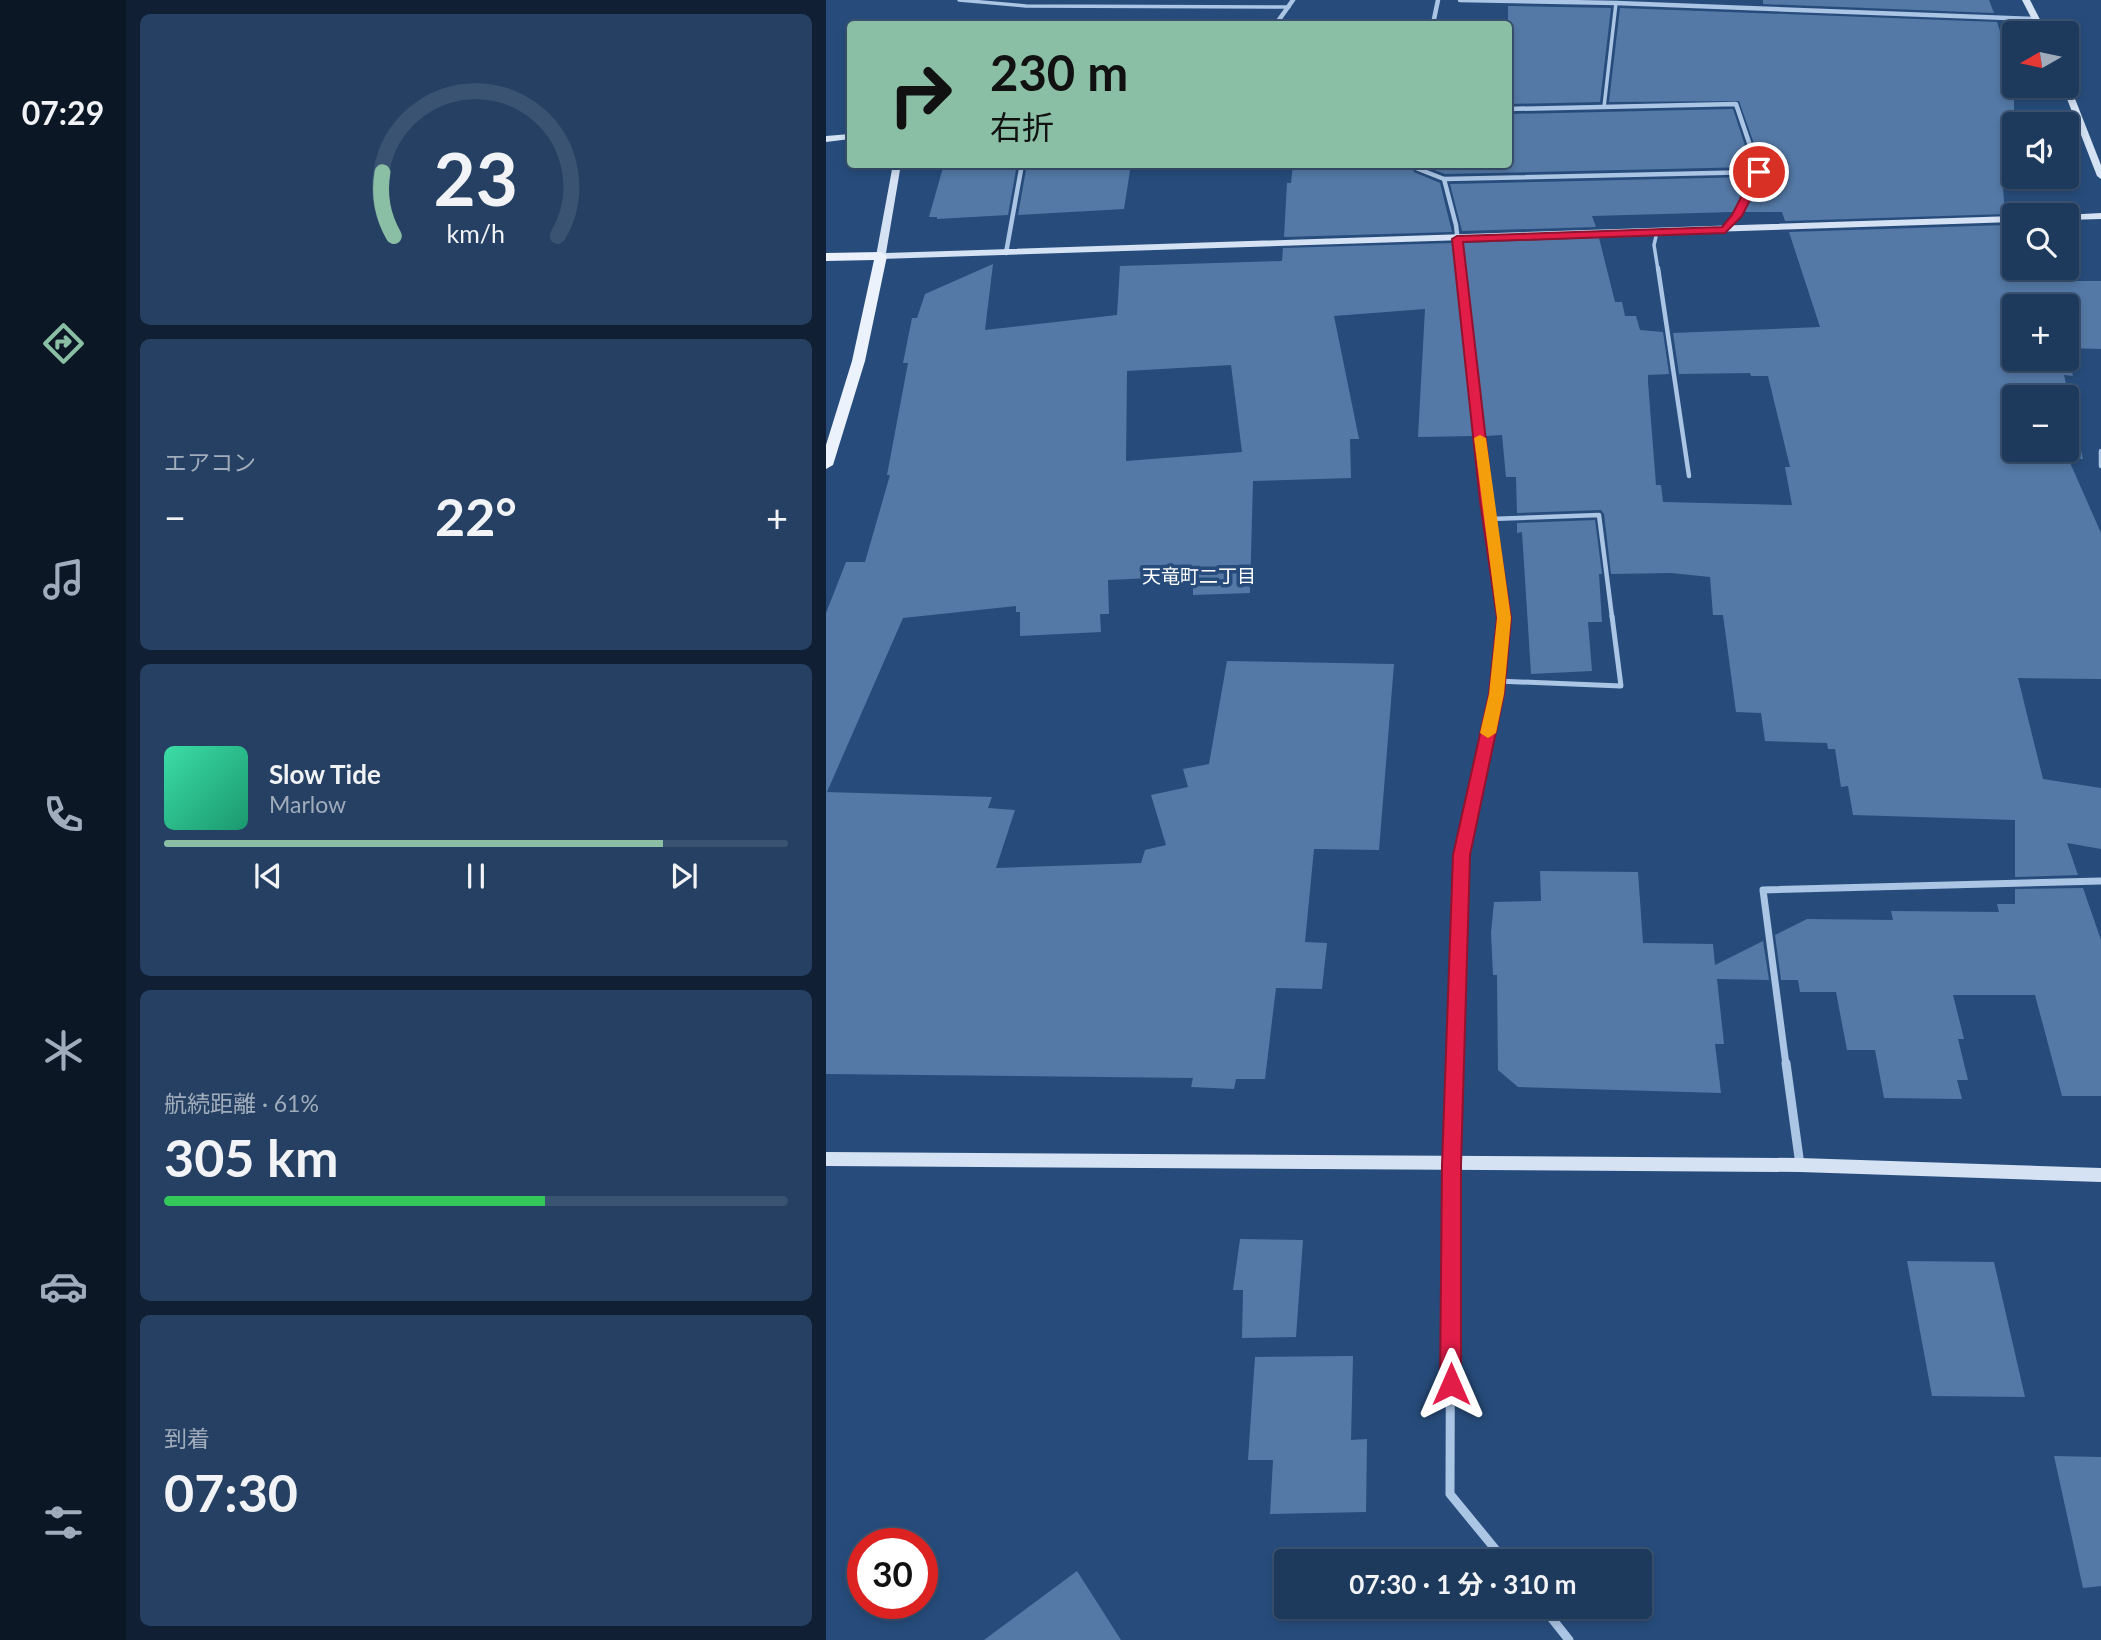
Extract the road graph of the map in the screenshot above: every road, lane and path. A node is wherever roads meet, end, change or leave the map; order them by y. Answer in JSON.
{"nodes":[{"id":1,"x":959,"y":0,"type":"edge"},
{"id":2,"x":1161,"y":0,"type":"edge"},
{"id":3,"x":1293,"y":0,"type":"edge"},
{"id":4,"x":1438,"y":0,"type":"edge"},
{"id":5,"x":1460,"y":0,"type":"edge"},
{"id":6,"x":2026,"y":0,"type":"edge"},
{"id":7,"x":1616,"y":3,"type":"junction"},
{"id":8,"x":1161,"y":6,"type":"junction"},
{"id":9,"x":1289,"y":7,"type":"junction"},
{"id":10,"x":2037,"y":19,"type":"joint"},
{"id":11,"x":1278,"y":21,"type":"edge"},
{"id":12,"x":1434,"y":21,"type":"edge"},
{"id":13,"x":2071,"y":98,"type":"edge"},
{"id":14,"x":1604,"y":107,"type":"junction"},
{"id":15,"x":1512,"y":109,"type":"edge"},
{"id":16,"x":847,"y":137,"type":"edge"},
{"id":17,"x":826,"y":139,"type":"edge"},
{"id":18,"x":896,"y":168,"type":"edge"},
{"id":19,"x":1021,"y":168,"type":"edge"},
{"id":20,"x":1416,"y":168,"type":"edge"},
{"id":21,"x":1759,"y":172,"type":"junction"},
{"id":22,"x":2101,"y":176,"type":"edge"},
{"id":23,"x":1444,"y":179,"type":"junction"},
{"id":24,"x":2101,"y":216,"type":"edge"},
{"id":25,"x":2079,"y":217,"type":"edge"},
{"id":26,"x":2002,"y":219,"type":"edge"},
{"id":27,"x":1725,"y":230,"type":"junction"},
{"id":28,"x":1657,"y":232,"type":"junction"},
{"id":29,"x":1457,"y":239,"type":"junction"},
{"id":30,"x":1006,"y":253,"type":"junction"},
{"id":31,"x":881,"y":256,"type":"junction"},
{"id":32,"x":826,"y":257,"type":"edge"},
{"id":33,"x":2101,"y":451,"type":"edge"},
{"id":34,"x":826,"y":465,"type":"edge"},
{"id":35,"x":2101,"y":466,"type":"edge"},
{"id":36,"x":1689,"y":476,"type":"dead end"},
{"id":37,"x":1490,"y":519,"type":"junction"},
{"id":38,"x":1497,"y":681,"type":"junction"},
{"id":39,"x":2101,"y":881,"type":"edge"},
{"id":40,"x":826,"y":1159,"type":"edge"},
{"id":41,"x":1451,"y":1165,"type":"junction"},
{"id":42,"x":1800,"y":1165,"type":"junction"},
{"id":43,"x":2101,"y":1175,"type":"edge"},
{"id":44,"x":1495,"y":1549,"type":"edge"},
{"id":45,"x":1552,"y":1619,"type":"edge"},
{"id":46,"x":1569,"y":1640,"type":"edge"}],
"edges":[{"from":1,"to":8,"type":"lane"},
{"from":2,"to":8,"type":"lane"},
{"from":3,"to":9,"type":"street"},
{"from":4,"to":12,"type":"street"},
{"from":5,"to":7,"type":"street"},
{"from":6,"to":10,"type":"street"},
{"from":7,"to":10,"type":"street"},
{"from":7,"to":14,"type":"lane"},
{"from":8,"to":9,"type":"lane"},
{"from":9,"to":11,"type":"street"},
{"from":13,"to":22,"type":"street"},
{"from":14,"to":15,"type":"street"},
{"from":14,"to":21,"type":"street"},
{"from":16,"to":17,"type":"street"},
{"from":18,"to":31,"type":"street"},
{"from":19,"to":30,"type":"street"},
{"from":20,"to":23,"type":"street"},
{"from":21,"to":23,"type":"street"},
{"from":21,"to":27,"type":"street"},
{"from":23,"to":29,"type":"street"},
{"from":24,"to":25,"type":"street"},
{"from":26,"to":27,"type":"street"},
{"from":27,"to":28,"type":"street"},
{"from":28,"to":29,"type":"street"},
{"from":28,"to":36,"type":"lane"},
{"from":29,"to":30,"type":"street"},
{"from":29,"to":37,"type":"street"},
{"from":30,"to":31,"type":"street"},
{"from":31,"to":32,"type":"main road"},
{"from":31,"to":34,"type":"main road"},
{"from":33,"to":35,"type":"lane"},
{"from":37,"to":38,"type":"street"},
{"from":37,"to":38,"type":"lane"},
{"from":38,"to":41,"type":"street"},
{"from":39,"to":42,"type":"street"},
{"from":40,"to":41,"type":"street"},
{"from":41,"to":42,"type":"street"},
{"from":41,"to":44,"type":"street"},
{"from":42,"to":43,"type":"street"},
{"from":45,"to":46,"type":"street"}]}
